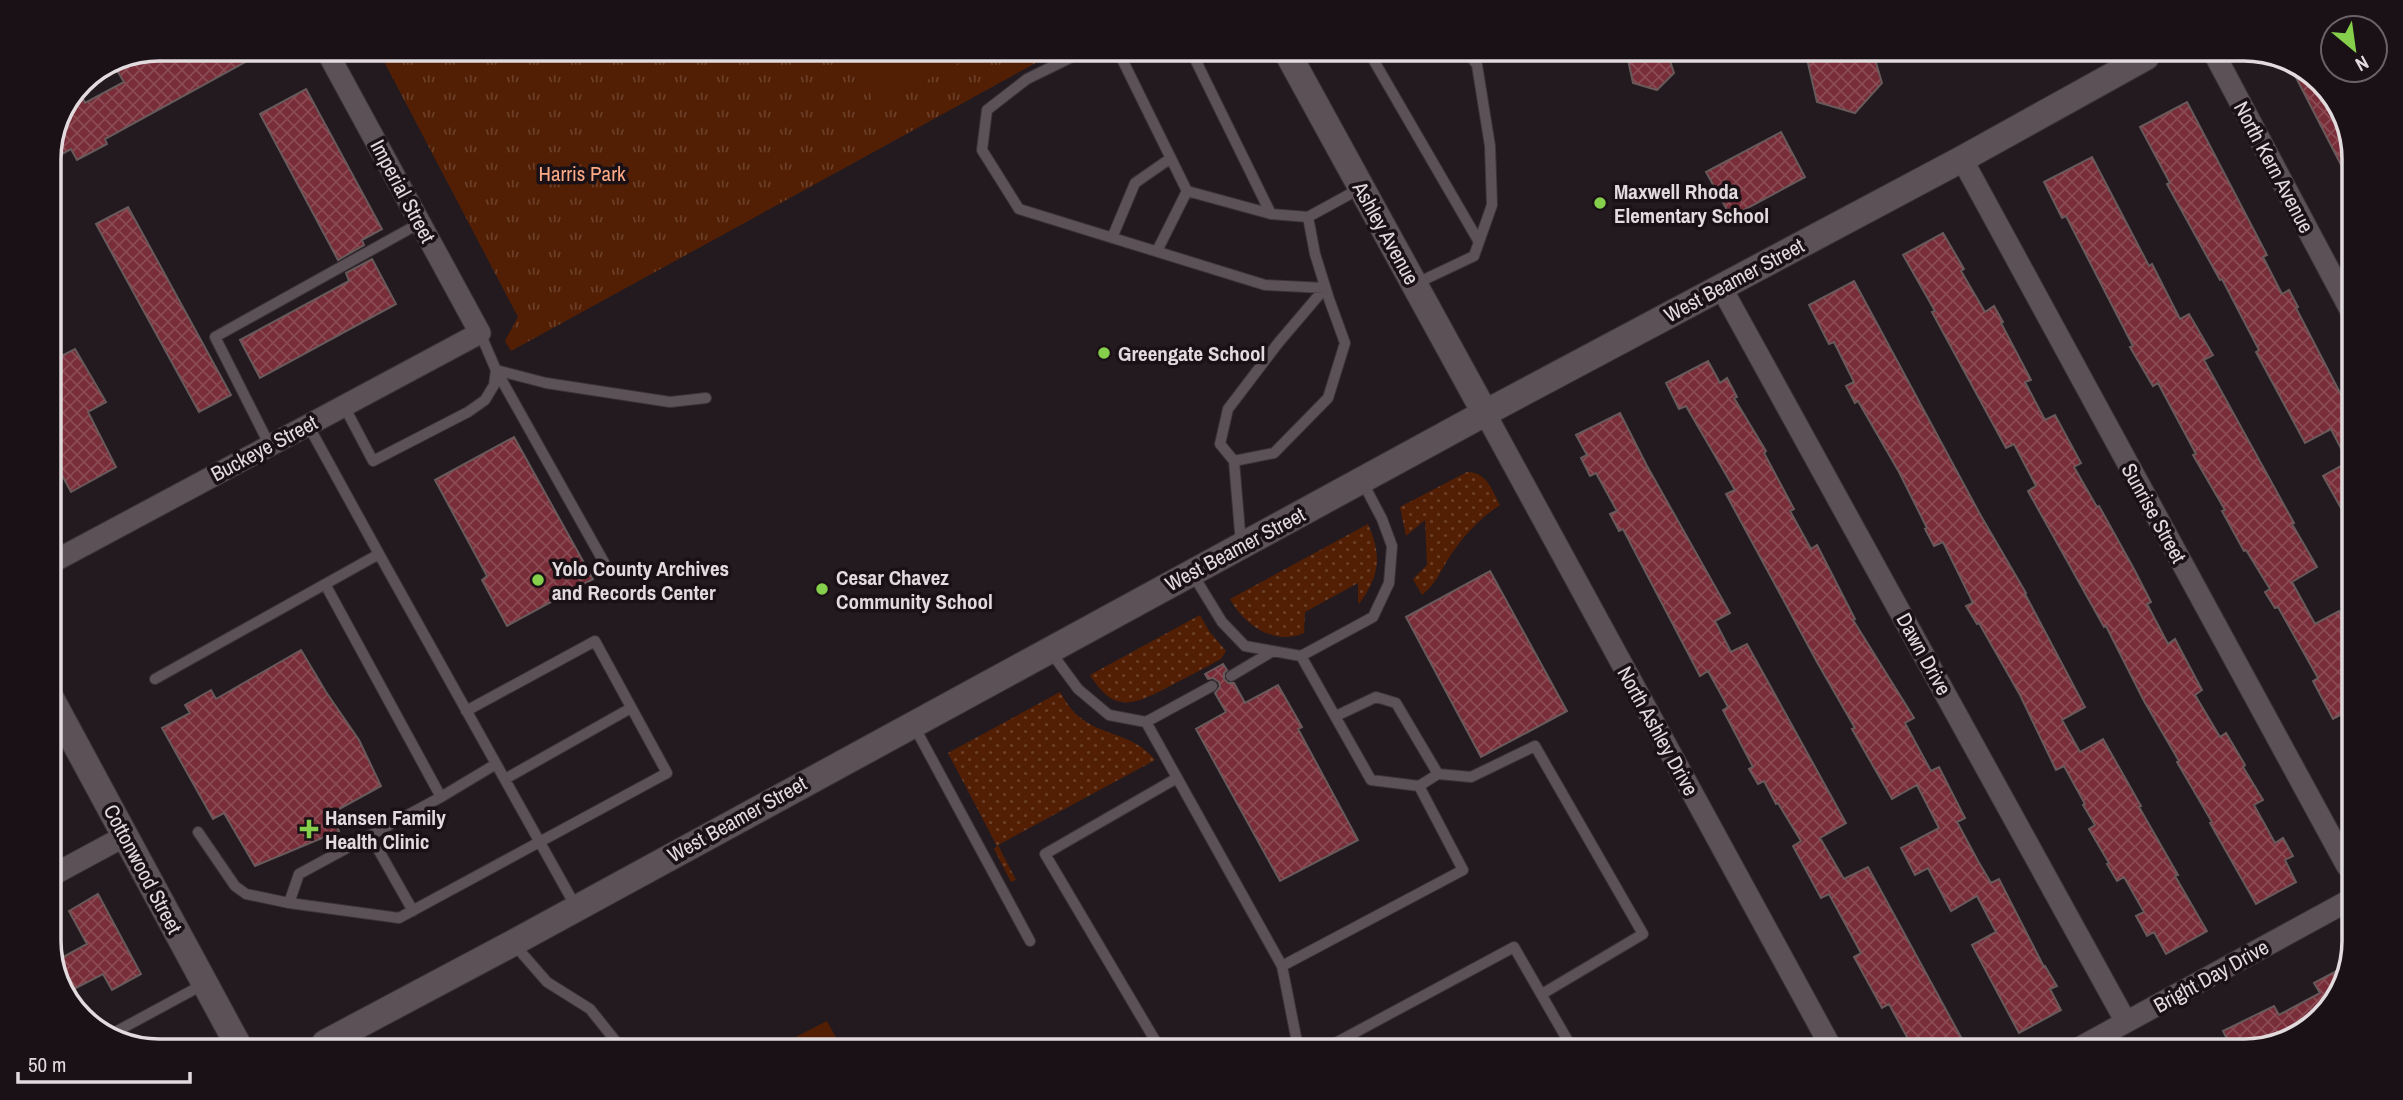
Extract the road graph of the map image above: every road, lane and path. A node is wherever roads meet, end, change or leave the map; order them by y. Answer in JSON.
{"nodes":[{"id":1,"x":332,"y":61,"type":"edge"},
{"id":2,"x":1064,"y":61,"type":"edge"},
{"id":3,"x":1123,"y":61,"type":"edge"},
{"id":4,"x":1196,"y":61,"type":"edge"},
{"id":5,"x":1292,"y":61,"type":"edge"},
{"id":6,"x":1374,"y":61,"type":"edge"},
{"id":7,"x":1474,"y":61,"type":"edge"},
{"id":8,"x":2139,"y":61,"type":"edge"},
{"id":9,"x":2218,"y":61,"type":"edge"},
{"id":10,"x":1171,"y":158,"type":"junction"},
{"id":11,"x":1962,"y":159,"type":"junction"},
{"id":12,"x":1362,"y":188,"type":"junction"},
{"id":13,"x":1186,"y":191,"type":"junction"},
{"id":14,"x":1271,"y":214,"type":"junction"},
{"id":15,"x":1308,"y":217,"type":"junction"},
{"id":16,"x":420,"y":223,"type":"junction"},
{"id":17,"x":1112,"y":238,"type":"junction"},
{"id":18,"x":1479,"y":242,"type":"junction"},
{"id":19,"x":1157,"y":251,"type":"junction"},
{"id":20,"x":1414,"y":284,"type":"junction"},
{"id":21,"x":1721,"y":287,"type":"junction"},
{"id":22,"x":1325,"y":288,"type":"junction"},
{"id":23,"x":2342,"y":294,"type":"edge"},
{"id":24,"x":480,"y":333,"type":"junction"},
{"id":25,"x":496,"y":370,"type":"junction"},
{"id":26,"x":706,"y":398,"type":"dead end"},
{"id":27,"x":344,"y":406,"type":"junction"},
{"id":28,"x":1485,"y":413,"type":"junction"},
{"id":29,"x":308,"y":425,"type":"junction"},
{"id":30,"x":270,"y":446,"type":"junction"},
{"id":31,"x":1234,"y":461,"type":"junction"},
{"id":32,"x":1361,"y":480,"type":"junction"},
{"id":33,"x":1241,"y":546,"type":"junction"},
{"id":34,"x":379,"y":554,"type":"junction"},
{"id":35,"x":61,"y":558,"type":"edge"},
{"id":36,"x":1192,"y":572,"type":"junction"},
{"id":37,"x":610,"y":573,"type":"dead end"},
{"id":38,"x":325,"y":584,"type":"junction"},
{"id":39,"x":1050,"y":650,"type":"junction"},
{"id":40,"x":1273,"y":651,"type":"junction"},
{"id":41,"x":1301,"y":656,"type":"junction"},
{"id":42,"x":1231,"y":676,"type":"dead end"},
{"id":43,"x":155,"y":679,"type":"dead end"},
{"id":44,"x":1212,"y":686,"type":"dead end"},
{"id":45,"x":631,"y":708,"type":"junction"},
{"id":46,"x":466,"y":710,"type":"junction"},
{"id":47,"x":1336,"y":716,"type":"junction"},
{"id":48,"x":61,"y":717,"type":"edge"},
{"id":49,"x":1146,"y":722,"type":"junction"},
{"id":50,"x":913,"y":724,"type":"junction"},
{"id":51,"x":496,"y":764,"type":"junction"},
{"id":52,"x":1438,"y":774,"type":"junction"},
{"id":53,"x":1177,"y":778,"type":"junction"},
{"id":54,"x":505,"y":779,"type":"junction"},
{"id":55,"x":1419,"y":786,"type":"junction"},
{"id":56,"x":441,"y":797,"type":"junction"},
{"id":57,"x":198,"y":832,"type":"dead end"},
{"id":58,"x":370,"y":835,"type":"junction"},
{"id":59,"x":125,"y":836,"type":"junction"},
{"id":60,"x":540,"y":843,"type":"junction"},
{"id":61,"x":2342,"y":857,"type":"edge"},
{"id":62,"x":61,"y":871,"type":"edge"},
{"id":63,"x":289,"y":903,"type":"junction"},
{"id":64,"x":2342,"y":904,"type":"edge"},
{"id":65,"x":576,"y":907,"type":"junction"},
{"id":66,"x":413,"y":911,"type":"junction"},
{"id":67,"x":1031,"y":941,"type":"dead end"},
{"id":68,"x":513,"y":943,"type":"junction"},
{"id":69,"x":1282,"y":966,"type":"junction"},
{"id":70,"x":205,"y":984,"type":"junction"},
{"id":71,"x":1542,"y":994,"type":"junction"},
{"id":72,"x":2126,"y":1022,"type":"junction"},
{"id":73,"x":118,"y":1030,"type":"edge"},
{"id":74,"x":235,"y":1039,"type":"edge"},
{"id":75,"x":333,"y":1039,"type":"edge"},
{"id":76,"x":614,"y":1039,"type":"edge"},
{"id":77,"x":1155,"y":1039,"type":"edge"},
{"id":78,"x":1296,"y":1039,"type":"edge"},
{"id":79,"x":1343,"y":1039,"type":"edge"},
{"id":80,"x":1567,"y":1039,"type":"edge"},
{"id":81,"x":1827,"y":1039,"type":"edge"},
{"id":82,"x":2096,"y":1039,"type":"edge"}],
"edges":[{"from":1,"to":16,"type":"street","name":"Imperial Street"},
{"from":2,"to":17,"type":"lane"},
{"from":3,"to":10,"type":"lane"},
{"from":4,"to":14,"type":"lane"},
{"from":5,"to":12,"type":"street","name":"Ashley Avenue"},
{"from":6,"to":18,"type":"lane"},
{"from":7,"to":18,"type":"lane"},
{"from":8,"to":11,"type":"street","name":"West Beamer Street"},
{"from":9,"to":23,"type":"street","name":"North Kern Avenue"},
{"from":10,"to":13,"type":"lane"},
{"from":10,"to":17,"type":"lane"},
{"from":11,"to":21,"type":"street","name":"West Beamer Street"},
{"from":11,"to":61,"type":"street","name":"Sunrise Street"},
{"from":12,"to":15,"type":"lane"},
{"from":12,"to":20,"type":"street","name":"Ashley Avenue"},
{"from":13,"to":14,"type":"lane"},
{"from":13,"to":19,"type":"lane"},
{"from":14,"to":15,"type":"lane"},
{"from":15,"to":22,"type":"lane"},
{"from":16,"to":24,"type":"street","name":"Imperial Street"},
{"from":16,"to":30,"type":"lane"},
{"from":17,"to":19,"type":"lane"},
{"from":18,"to":20,"type":"lane"},
{"from":19,"to":22,"type":"lane"},
{"from":20,"to":28,"type":"street","name":"Ashley Avenue"},
{"from":21,"to":28,"type":"street","name":"West Beamer Street"},
{"from":21,"to":72,"type":"street","name":"Dawn Drive"},
{"from":22,"to":31,"type":"lane"},
{"from":22,"to":31,"type":"lane"},
{"from":24,"to":25,"type":"lane"},
{"from":24,"to":27,"type":"street","name":"Buckeye Street"},
{"from":25,"to":26,"type":"lane"},
{"from":25,"to":27,"type":"lane"},
{"from":25,"to":37,"type":"lane"},
{"from":27,"to":29,"type":"street","name":"Buckeye Street"},
{"from":28,"to":32,"type":"street","name":"West Beamer Street"},
{"from":28,"to":81,"type":"street","name":"North Ashley Drive"},
{"from":29,"to":30,"type":"street","name":"Buckeye Street"},
{"from":29,"to":34,"type":"lane"},
{"from":30,"to":35,"type":"street","name":"Buckeye Street"},
{"from":31,"to":33,"type":"lane"},
{"from":32,"to":33,"type":"street","name":"West Beamer Street"},
{"from":32,"to":41,"type":"lane"},
{"from":33,"to":36,"type":"street","name":"West Beamer Street"},
{"from":34,"to":38,"type":"lane"},
{"from":34,"to":46,"type":"lane"},
{"from":36,"to":39,"type":"street","name":"West Beamer Street"},
{"from":36,"to":40,"type":"lane"},
{"from":38,"to":43,"type":"lane"},
{"from":38,"to":56,"type":"lane"},
{"from":39,"to":49,"type":"lane"},
{"from":39,"to":50,"type":"street","name":"West Beamer Street"},
{"from":40,"to":41,"type":"lane"},
{"from":40,"to":42,"type":"lane"},
{"from":41,"to":47,"type":"lane"},
{"from":44,"to":49,"type":"lane"},
{"from":45,"to":46,"type":"lane"},
{"from":45,"to":54,"type":"lane"},
{"from":45,"to":60,"type":"lane"},
{"from":46,"to":51,"type":"lane"},
{"from":47,"to":52,"type":"lane"},
{"from":47,"to":55,"type":"lane"},
{"from":48,"to":59,"type":"street","name":"Cottonwood Street"},
{"from":49,"to":53,"type":"lane"},
{"from":50,"to":65,"type":"street","name":"West Beamer Street"},
{"from":50,"to":67,"type":"lane"},
{"from":51,"to":54,"type":"lane"},
{"from":51,"to":56,"type":"lane"},
{"from":52,"to":55,"type":"lane"},
{"from":52,"to":71,"type":"lane"},
{"from":53,"to":69,"type":"lane"},
{"from":53,"to":77,"type":"lane"},
{"from":54,"to":60,"type":"lane"},
{"from":55,"to":69,"type":"lane"},
{"from":56,"to":58,"type":"lane"},
{"from":57,"to":63,"type":"lane"},
{"from":58,"to":63,"type":"lane"},
{"from":58,"to":66,"type":"lane"},
{"from":59,"to":62,"type":"street"},
{"from":59,"to":70,"type":"street","name":"Cottonwood Street"},
{"from":60,"to":65,"type":"lane"},
{"from":60,"to":66,"type":"lane"},
{"from":63,"to":66,"type":"lane"},
{"from":64,"to":72,"type":"street","name":"Bright Day Drive"},
{"from":65,"to":68,"type":"street","name":"West Beamer Street"},
{"from":68,"to":75,"type":"street","name":"West Beamer Street"},
{"from":68,"to":76,"type":"lane"},
{"from":69,"to":78,"type":"lane"},
{"from":70,"to":73,"type":"lane"},
{"from":70,"to":74,"type":"street","name":"Cottonwood Street"},
{"from":71,"to":79,"type":"lane"},
{"from":71,"to":80,"type":"lane"},
{"from":72,"to":82,"type":"street","name":"Bright Day Drive"}]}
